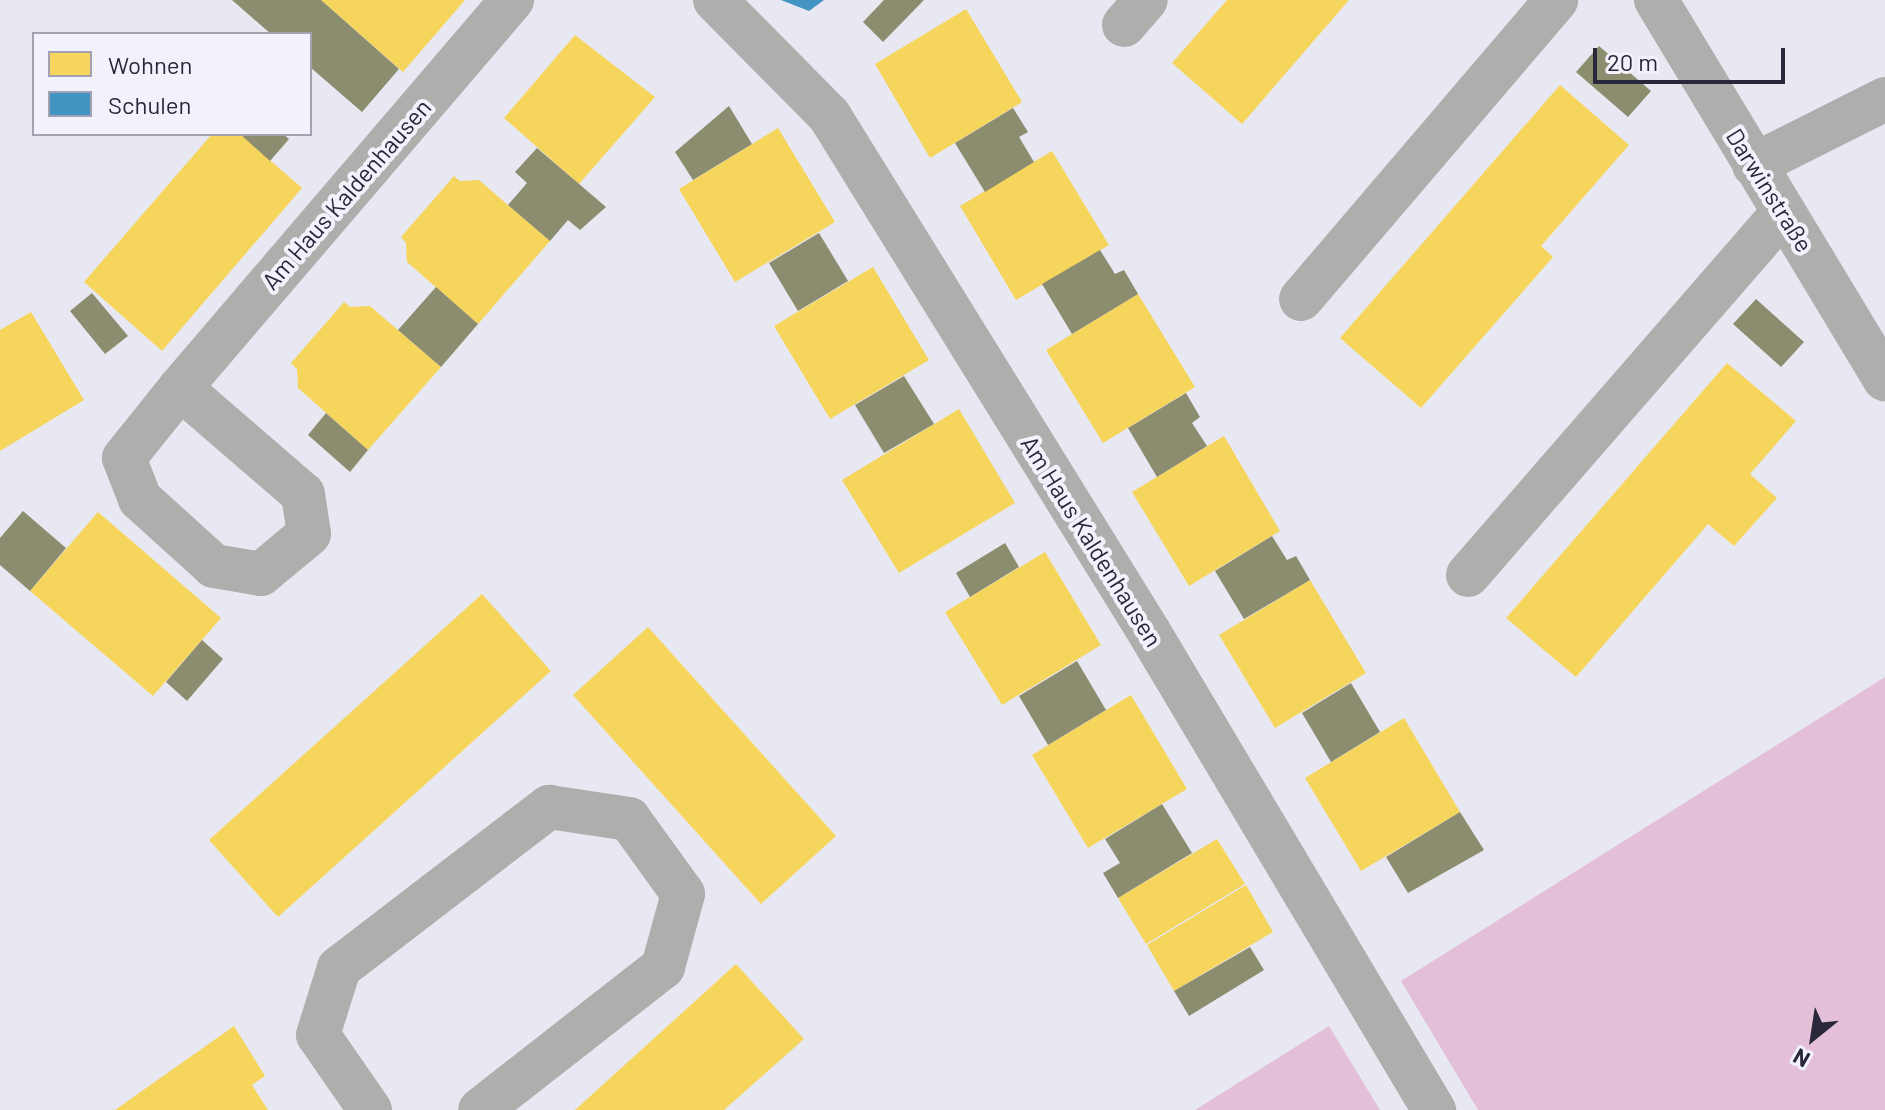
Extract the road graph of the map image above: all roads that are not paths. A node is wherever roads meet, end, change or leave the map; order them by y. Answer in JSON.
{"nodes":[{"id":1,"x":512,"y":0,"type":"edge"},
{"id":2,"x":715,"y":0,"type":"edge"},
{"id":3,"x":1556,"y":0,"type":"edge"},
{"id":4,"x":1656,"y":0,"type":"edge"},
{"id":5,"x":1885,"y":99,"type":"edge"},
{"id":6,"x":1754,"y":165,"type":"junction"},
{"id":7,"x":1784,"y":212,"type":"junction"},
{"id":8,"x":1301,"y":299,"type":"dead end"},
{"id":9,"x":1885,"y":379,"type":"edge"},
{"id":10,"x":180,"y":388,"type":"dead end"},
{"id":11,"x":1468,"y":575,"type":"dead end"},
{"id":12,"x":370,"y":1110,"type":"edge"},
{"id":13,"x":480,"y":1110,"type":"edge"},
{"id":14,"x":1434,"y":1110,"type":"edge"}],
"edges":[{"from":1,"to":10,"type":"street","name":"Am Haus Kaldenhausen"},
{"from":2,"to":14,"type":"street","name":"Am Haus Kaldenhausen"},
{"from":3,"to":8,"type":"street"},
{"from":4,"to":6,"type":"street","name":"Darwinstraße"},
{"from":5,"to":6,"type":"street"},
{"from":6,"to":7,"type":"street","name":"Darwinstraße"},
{"from":7,"to":9,"type":"street","name":"Darwinstraße"},
{"from":7,"to":11,"type":"street"},
{"from":12,"to":13,"type":"street"}]}
